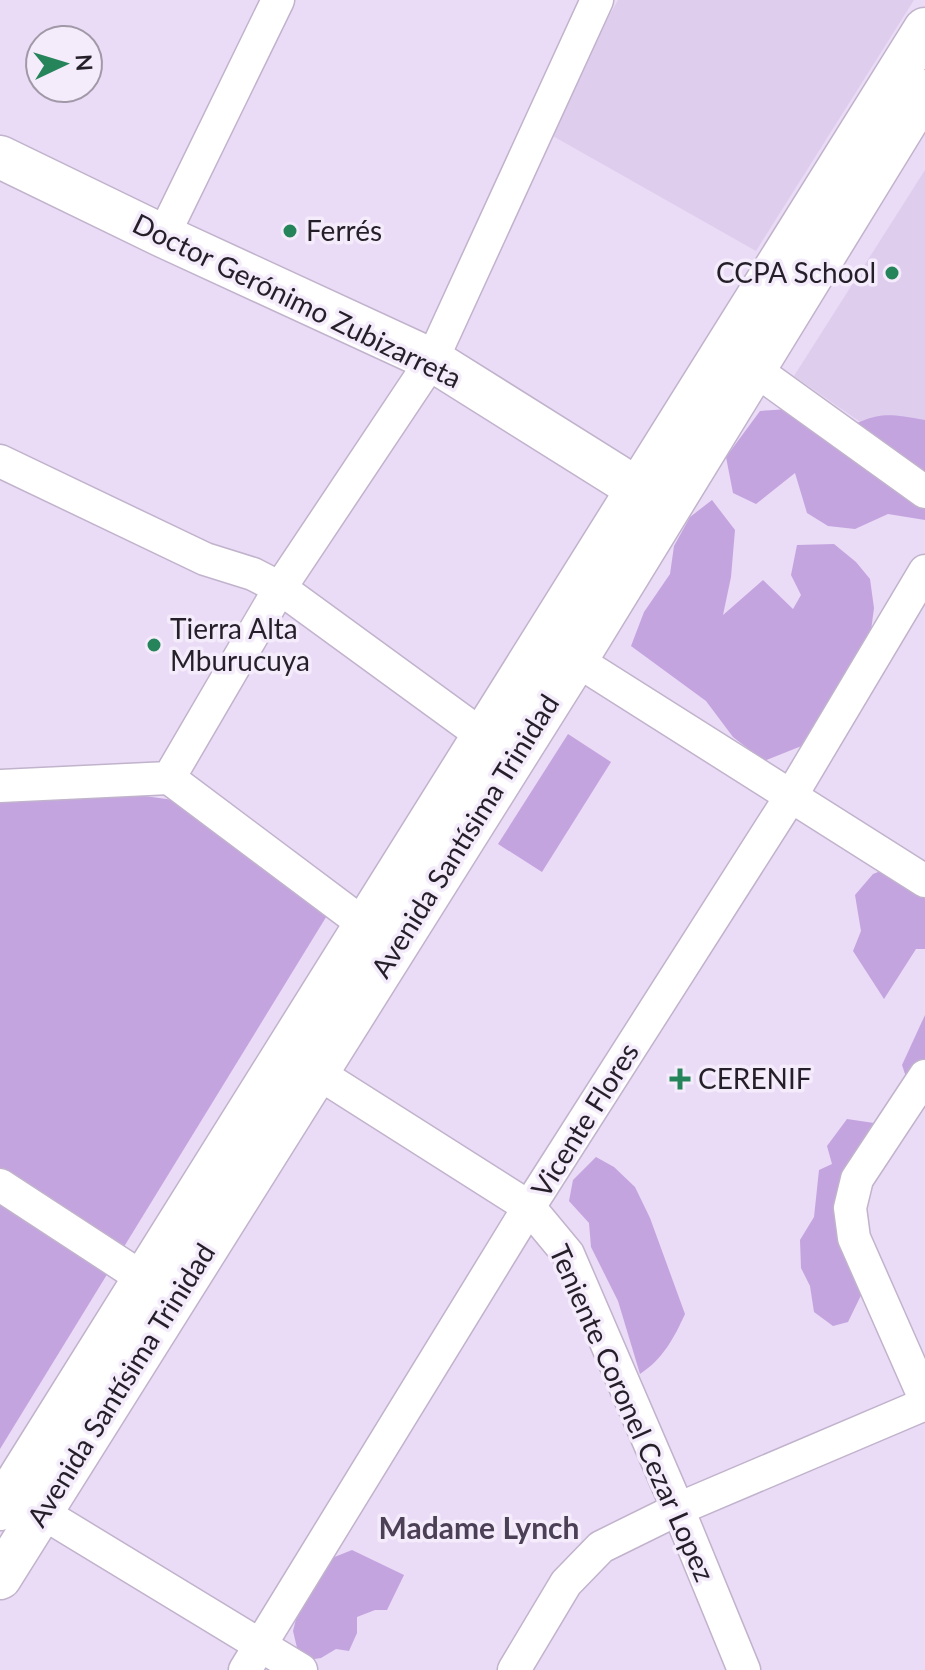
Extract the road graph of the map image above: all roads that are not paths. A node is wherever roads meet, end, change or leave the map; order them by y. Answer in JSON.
{"nodes":[{"id":1,"x":278,"y":0,"type":"edge"},
{"id":2,"x":597,"y":0,"type":"edge"},
{"id":3,"x":925,"y":29,"type":"edge"},
{"id":4,"x":925,"y":91,"type":"edge"},
{"id":5,"x":0,"y":157,"type":"edge"},
{"id":6,"x":163,"y":236,"type":"junction"},
{"id":7,"x":432,"y":360,"type":"junction"},
{"id":8,"x":754,"y":369,"type":"junction"},
{"id":9,"x":0,"y":461,"type":"edge"},
{"id":10,"x":925,"y":492,"type":"edge"},
{"id":11,"x":653,"y":499,"type":"junction"},
{"id":12,"x":925,"y":571,"type":"edge"},
{"id":13,"x":280,"y":588,"type":"junction"},
{"id":14,"x":576,"y":660,"type":"junction"},
{"id":15,"x":483,"y":736,"type":"junction"},
{"id":16,"x":169,"y":778,"type":"junction"},
{"id":17,"x":0,"y":786,"type":"edge"},
{"id":18,"x":791,"y":796,"type":"junction"},
{"id":19,"x":925,"y":881,"type":"edge"},
{"id":20,"x":365,"y":925,"type":"junction"},
{"id":21,"x":301,"y":1062,"type":"junction"},
{"id":22,"x":920,"y":1096,"type":"edge"},
{"id":23,"x":0,"y":1185,"type":"edge"},
{"id":24,"x":529,"y":1207,"type":"junction"},
{"id":25,"x":144,"y":1279,"type":"junction"},
{"id":26,"x":925,"y":1402,"type":"edge"},
{"id":27,"x":17,"y":1505,"type":"edge"},
{"id":28,"x":678,"y":1509,"type":"junction"},
{"id":29,"x":0,"y":1578,"type":"edge"},
{"id":30,"x":253,"y":1658,"type":"edge"},
{"id":31,"x":301,"y":1670,"type":"edge"},
{"id":32,"x":514,"y":1670,"type":"edge"},
{"id":33,"x":744,"y":1670,"type":"edge"}],
"edges":[{"from":1,"to":6,"type":"street"},
{"from":2,"to":7,"type":"street"},
{"from":3,"to":11,"type":"main road","name":"Avenida Santísima Trinidad"},
{"from":4,"to":8,"type":"main road","name":"Avenida Santísima Trinidad"},
{"from":5,"to":6,"type":"main road","name":"Doctor Gerónimo Zubizarreta"},
{"from":6,"to":7,"type":"main road","name":"Doctor Gerónimo Zubizarreta"},
{"from":7,"to":11,"type":"main road","name":"Doctor Gerónimo Zubizarreta"},
{"from":7,"to":13,"type":"street"},
{"from":8,"to":10,"type":"street"},
{"from":8,"to":11,"type":"main road","name":"Avenida Santísima Trinidad"},
{"from":9,"to":13,"type":"street"},
{"from":11,"to":14,"type":"main road","name":"Avenida Santísima Trinidad"},
{"from":11,"to":15,"type":"main road","name":"Avenida Santísima Trinidad"},
{"from":12,"to":18,"type":"street","name":"Vicente Flores"},
{"from":13,"to":15,"type":"street"},
{"from":13,"to":16,"type":"street"},
{"from":14,"to":18,"type":"street"},
{"from":14,"to":21,"type":"main road","name":"Avenida Santísima Trinidad"},
{"from":15,"to":20,"type":"main road","name":"Avenida Santísima Trinidad"},
{"from":16,"to":17,"type":"street"},
{"from":16,"to":20,"type":"street"},
{"from":18,"to":19,"type":"street"},
{"from":18,"to":24,"type":"street","name":"Vicente Flores"},
{"from":20,"to":21,"type":"main road","name":"Avenida Santísima Trinidad"},
{"from":21,"to":24,"type":"street","name":"Teniente Coronel Cezar Lopez"},
{"from":21,"to":25,"type":"main road","name":"Avenida Santísima Trinidad"},
{"from":21,"to":27,"type":"main road","name":"Avenida Santísima Trinidad"},
{"from":22,"to":26,"type":"street"},
{"from":23,"to":25,"type":"street"},
{"from":24,"to":28,"type":"street","name":"Teniente Coronel Cezar Lopez"},
{"from":24,"to":30,"type":"street","name":"Vicente Flores"},
{"from":25,"to":27,"type":"main road","name":"Avenida Santísima Trinidad"},
{"from":26,"to":28,"type":"street"},
{"from":27,"to":29,"type":"main road","name":"Avenida Santísima Trinidad"},
{"from":27,"to":30,"type":"street"},
{"from":28,"to":32,"type":"street"},
{"from":28,"to":33,"type":"street","name":"Teniente Coronel Cezar Lopez"},
{"from":30,"to":31,"type":"street"}]}
